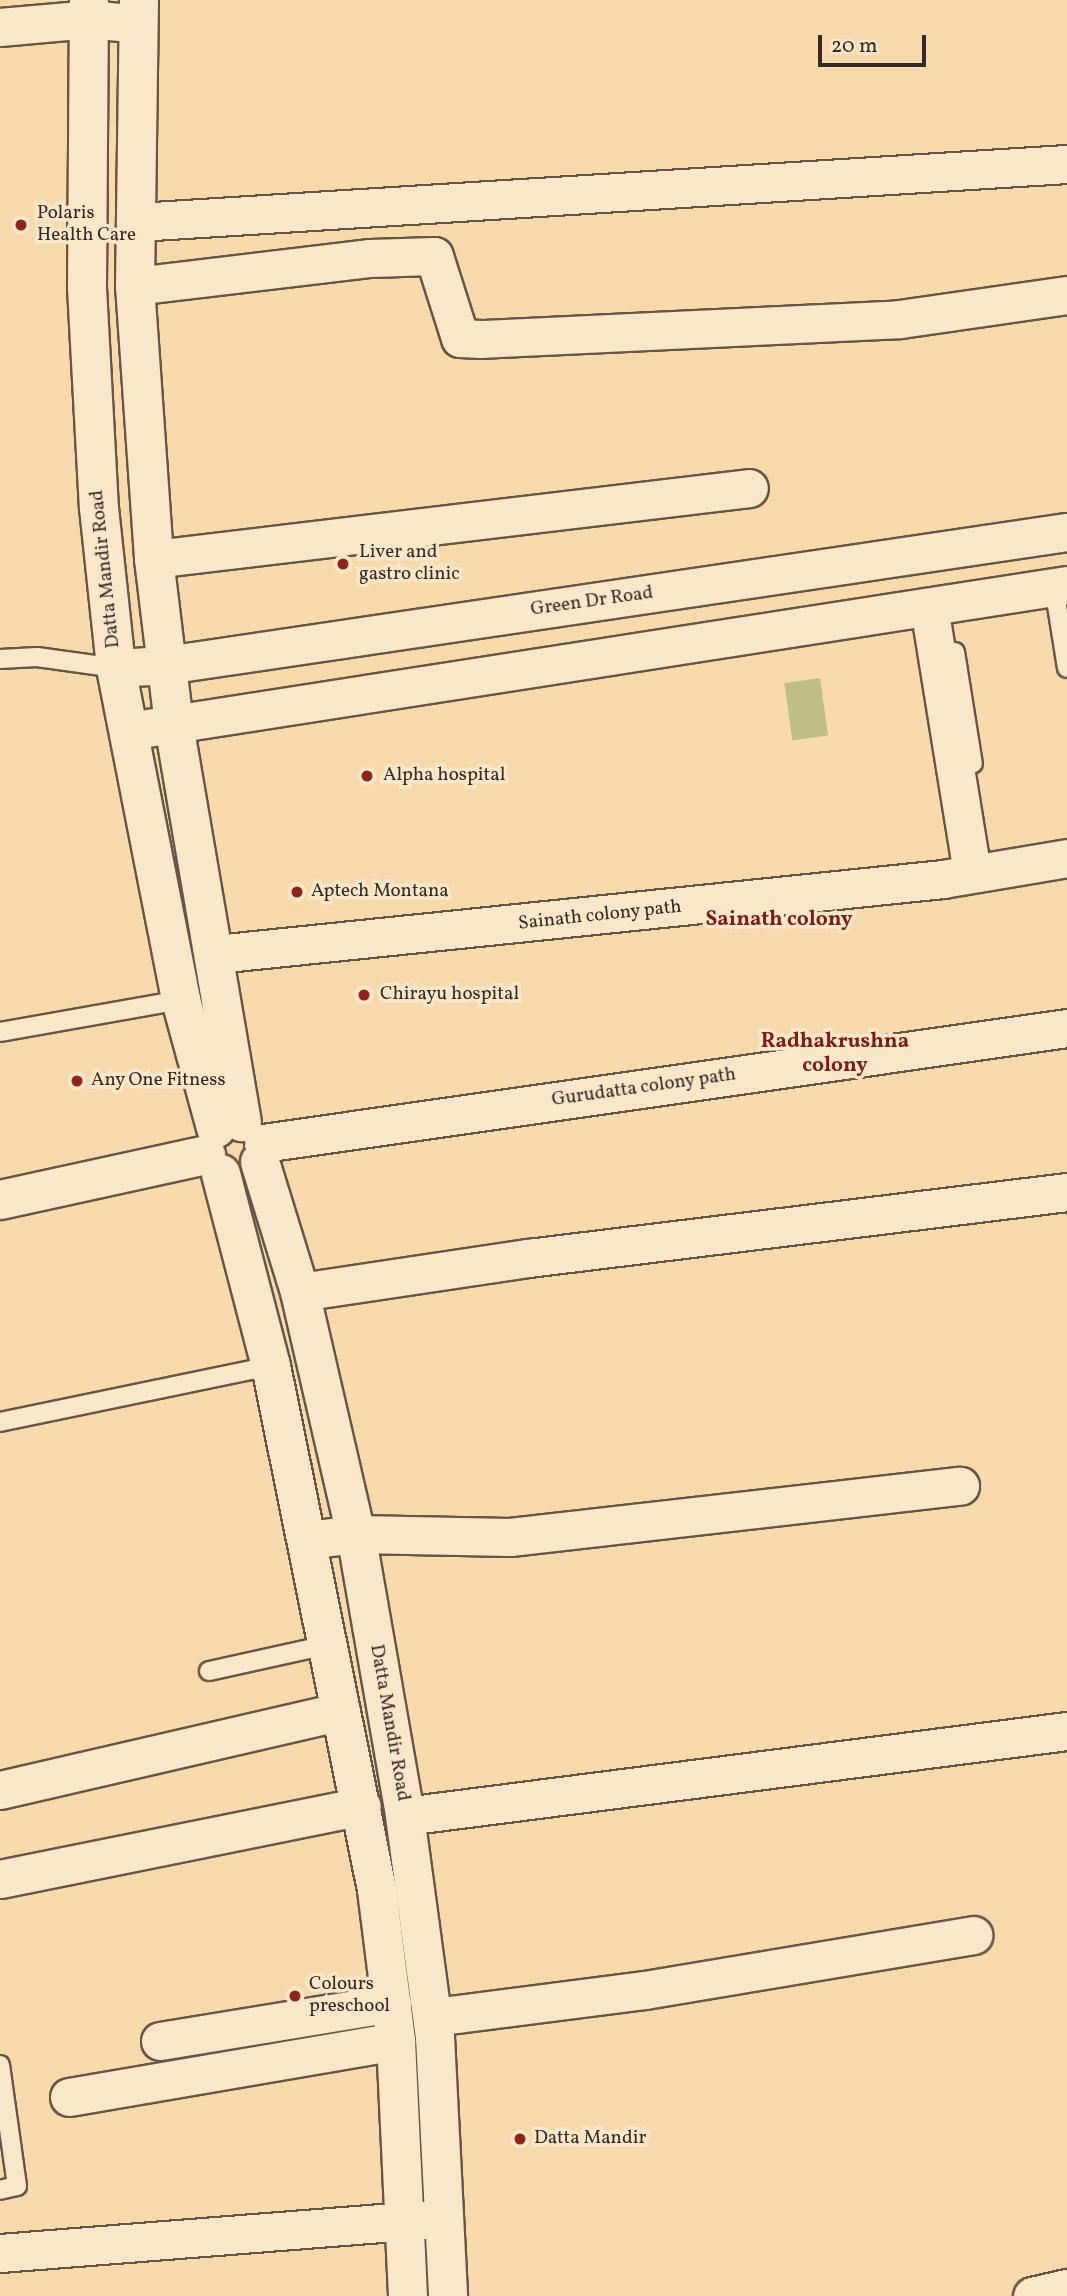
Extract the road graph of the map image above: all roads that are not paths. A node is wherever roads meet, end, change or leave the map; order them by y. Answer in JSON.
{"nodes":[{"id":1,"x":89,"y":9,"type":"edge"},
{"id":2,"x":138,"y":12,"type":"edge"},
{"id":3,"x":0,"y":27,"type":"edge"},
{"id":4,"x":1067,"y":164,"type":"edge"},
{"id":5,"x":137,"y":222,"type":"junction"},
{"id":6,"x":135,"y":286,"type":"junction"},
{"id":7,"x":1067,"y":295,"type":"edge"},
{"id":8,"x":749,"y":488,"type":"dead end"},
{"id":9,"x":1067,"y":532,"type":"edge"},
{"id":10,"x":154,"y":559,"type":"junction"},
{"id":11,"x":733,"y":582,"type":"junction"},
{"id":12,"x":1060,"y":586,"type":"edge"},
{"id":13,"x":938,"y":605,"type":"junction"},
{"id":14,"x":742,"y":636,"type":"junction"},
{"id":15,"x":243,"y":653,"type":"junction"},
{"id":16,"x":0,"y":659,"type":"edge"},
{"id":17,"x":166,"y":664,"type":"junction"},
{"id":18,"x":116,"y":668,"type":"junction"},
{"id":19,"x":1067,"y":668,"type":"edge"},
{"id":20,"x":252,"y":713,"type":"junction"},
{"id":21,"x":174,"y":725,"type":"junction"},
{"id":22,"x":128,"y":731,"type":"junction"},
{"id":23,"x":973,"y":764,"type":"dead end"},
{"id":24,"x":1067,"y":858,"type":"edge"},
{"id":25,"x":972,"y":873,"type":"junction"},
{"id":26,"x":216,"y":954,"type":"junction"},
{"id":27,"x":181,"y":1000,"type":"junction"},
{"id":28,"x":1067,"y":1028,"type":"edge"},
{"id":29,"x":0,"y":1032,"type":"edge"},
{"id":30,"x":235,"y":1147,"type":"junction"},
{"id":31,"x":1067,"y":1192,"type":"edge"},
{"id":32,"x":0,"y":1200,"type":"edge"},
{"id":33,"x":300,"y":1292,"type":"junction"},
{"id":34,"x":271,"y":1366,"type":"junction"},
{"id":35,"x":0,"y":1422,"type":"edge"},
{"id":36,"x":960,"y":1486,"type":"dead end"},
{"id":37,"x":356,"y":1534,"type":"junction"},
{"id":38,"x":306,"y":1540,"type":"junction"},
{"id":39,"x":327,"y":1645,"type":"junction"},
{"id":40,"x":209,"y":1671,"type":"dead end"},
{"id":41,"x":341,"y":1711,"type":"junction"},
{"id":42,"x":1067,"y":1731,"type":"edge"},
{"id":43,"x":0,"y":1790,"type":"edge"},
{"id":44,"x":362,"y":1806,"type":"junction"},
{"id":45,"x":405,"y":1816,"type":"junction"},
{"id":46,"x":0,"y":1879,"type":"edge"},
{"id":47,"x":973,"y":1936,"type":"dead end"},
{"id":48,"x":392,"y":2003,"type":"junction"},
{"id":49,"x":433,"y":2017,"type":"junction"},
{"id":50,"x":160,"y":2041,"type":"dead end"},
{"id":51,"x":396,"y":2041,"type":"junction"},
{"id":52,"x":0,"y":2065,"type":"edge"},
{"id":53,"x":69,"y":2097,"type":"dead end"},
{"id":54,"x":0,"y":2190,"type":"edge"},
{"id":55,"x":447,"y":2218,"type":"junction"},
{"id":56,"x":405,"y":2222,"type":"junction"},
{"id":57,"x":0,"y":2253,"type":"edge"},
{"id":58,"x":1067,"y":2288,"type":"edge"},
{"id":59,"x":408,"y":2296,"type":"edge"},
{"id":60,"x":448,"y":2296,"type":"edge"},
{"id":61,"x":1032,"y":2296,"type":"edge"}],
"edges":[{"from":1,"to":2,"type":"street"},
{"from":1,"to":3,"type":"street"},
{"from":1,"to":18,"type":"main road","name":"Datta Mandir Road"},
{"from":2,"to":5,"type":"main road","name":"Datta Mandir Road"},
{"from":4,"to":5,"type":"street"},
{"from":5,"to":6,"type":"main road","name":"Datta Mandir Road"},
{"from":6,"to":7,"type":"street"},
{"from":6,"to":10,"type":"main road","name":"Datta Mandir Road"},
{"from":8,"to":10,"type":"street"},
{"from":9,"to":11,"type":"street","name":"Green Dr Road"},
{"from":10,"to":17,"type":"main road","name":"Datta Mandir Road"},
{"from":11,"to":14,"type":"street"},
{"from":11,"to":15,"type":"street","name":"Green Dr Road"},
{"from":12,"to":13,"type":"street"},
{"from":12,"to":19,"type":"lane"},
{"from":13,"to":14,"type":"street"},
{"from":13,"to":23,"type":"lane"},
{"from":13,"to":25,"type":"street"},
{"from":14,"to":20,"type":"street"},
{"from":15,"to":17,"type":"street","name":"Green Dr Road"},
{"from":15,"to":20,"type":"street"},
{"from":16,"to":18,"type":"lane"},
{"from":17,"to":18,"type":"street","name":"Green Dr Road"},
{"from":17,"to":21,"type":"main road","name":"Datta Mandir Road"},
{"from":18,"to":22,"type":"main road","name":"Datta Mandir Road"},
{"from":20,"to":21,"type":"street"},
{"from":21,"to":22,"type":"street"},
{"from":21,"to":26,"type":"main road","name":"Datta Mandir Road"},
{"from":22,"to":27,"type":"main road","name":"Datta Mandir Road"},
{"from":24,"to":25,"type":"street","name":"Sainath colony path"},
{"from":25,"to":26,"type":"street","name":"Sainath colony path"},
{"from":26,"to":30,"type":"main road","name":"Datta Mandir Road"},
{"from":27,"to":29,"type":"lane"},
{"from":27,"to":30,"type":"main road","name":"Datta Mandir Road"},
{"from":28,"to":30,"type":"street","name":"Gurudatta colony path"},
{"from":30,"to":32,"type":"main road"},
{"from":30,"to":33,"type":"main road","name":"Datta Mandir Road"},
{"from":30,"to":34,"type":"main road","name":"Datta Mandir Road"},
{"from":31,"to":33,"type":"street"},
{"from":33,"to":37,"type":"main road","name":"Datta Mandir Road"},
{"from":34,"to":35,"type":"lane"},
{"from":34,"to":38,"type":"main road","name":"Datta Mandir Road"},
{"from":36,"to":37,"type":"street"},
{"from":37,"to":38,"type":"street"},
{"from":37,"to":45,"type":"main road","name":"Datta Mandir Road"},
{"from":38,"to":39,"type":"main road","name":"Datta Mandir Road"},
{"from":39,"to":40,"type":"lane"},
{"from":39,"to":41,"type":"main road","name":"Datta Mandir Road"},
{"from":41,"to":43,"type":"street"},
{"from":41,"to":44,"type":"main road","name":"Datta Mandir Road"},
{"from":42,"to":45,"type":"street"},
{"from":44,"to":46,"type":"street"},
{"from":44,"to":48,"type":"main road","name":"Datta Mandir Road"},
{"from":45,"to":49,"type":"main road","name":"Datta Mandir Road"},
{"from":47,"to":49,"type":"street"},
{"from":48,"to":50,"type":"street"},
{"from":48,"to":51,"type":"main road","name":"Datta Mandir Road"},
{"from":49,"to":55,"type":"main road","name":"Datta Mandir Road"},
{"from":51,"to":53,"type":"street"},
{"from":51,"to":56,"type":"main road","name":"Datta Mandir Road"},
{"from":52,"to":54,"type":"lane"},
{"from":55,"to":56,"type":"street"},
{"from":55,"to":60,"type":"main road","name":"Datta Mandir Road"},
{"from":56,"to":57,"type":"street"},
{"from":56,"to":59,"type":"main road","name":"Datta Mandir Road"},
{"from":58,"to":61,"type":"street"}]}
